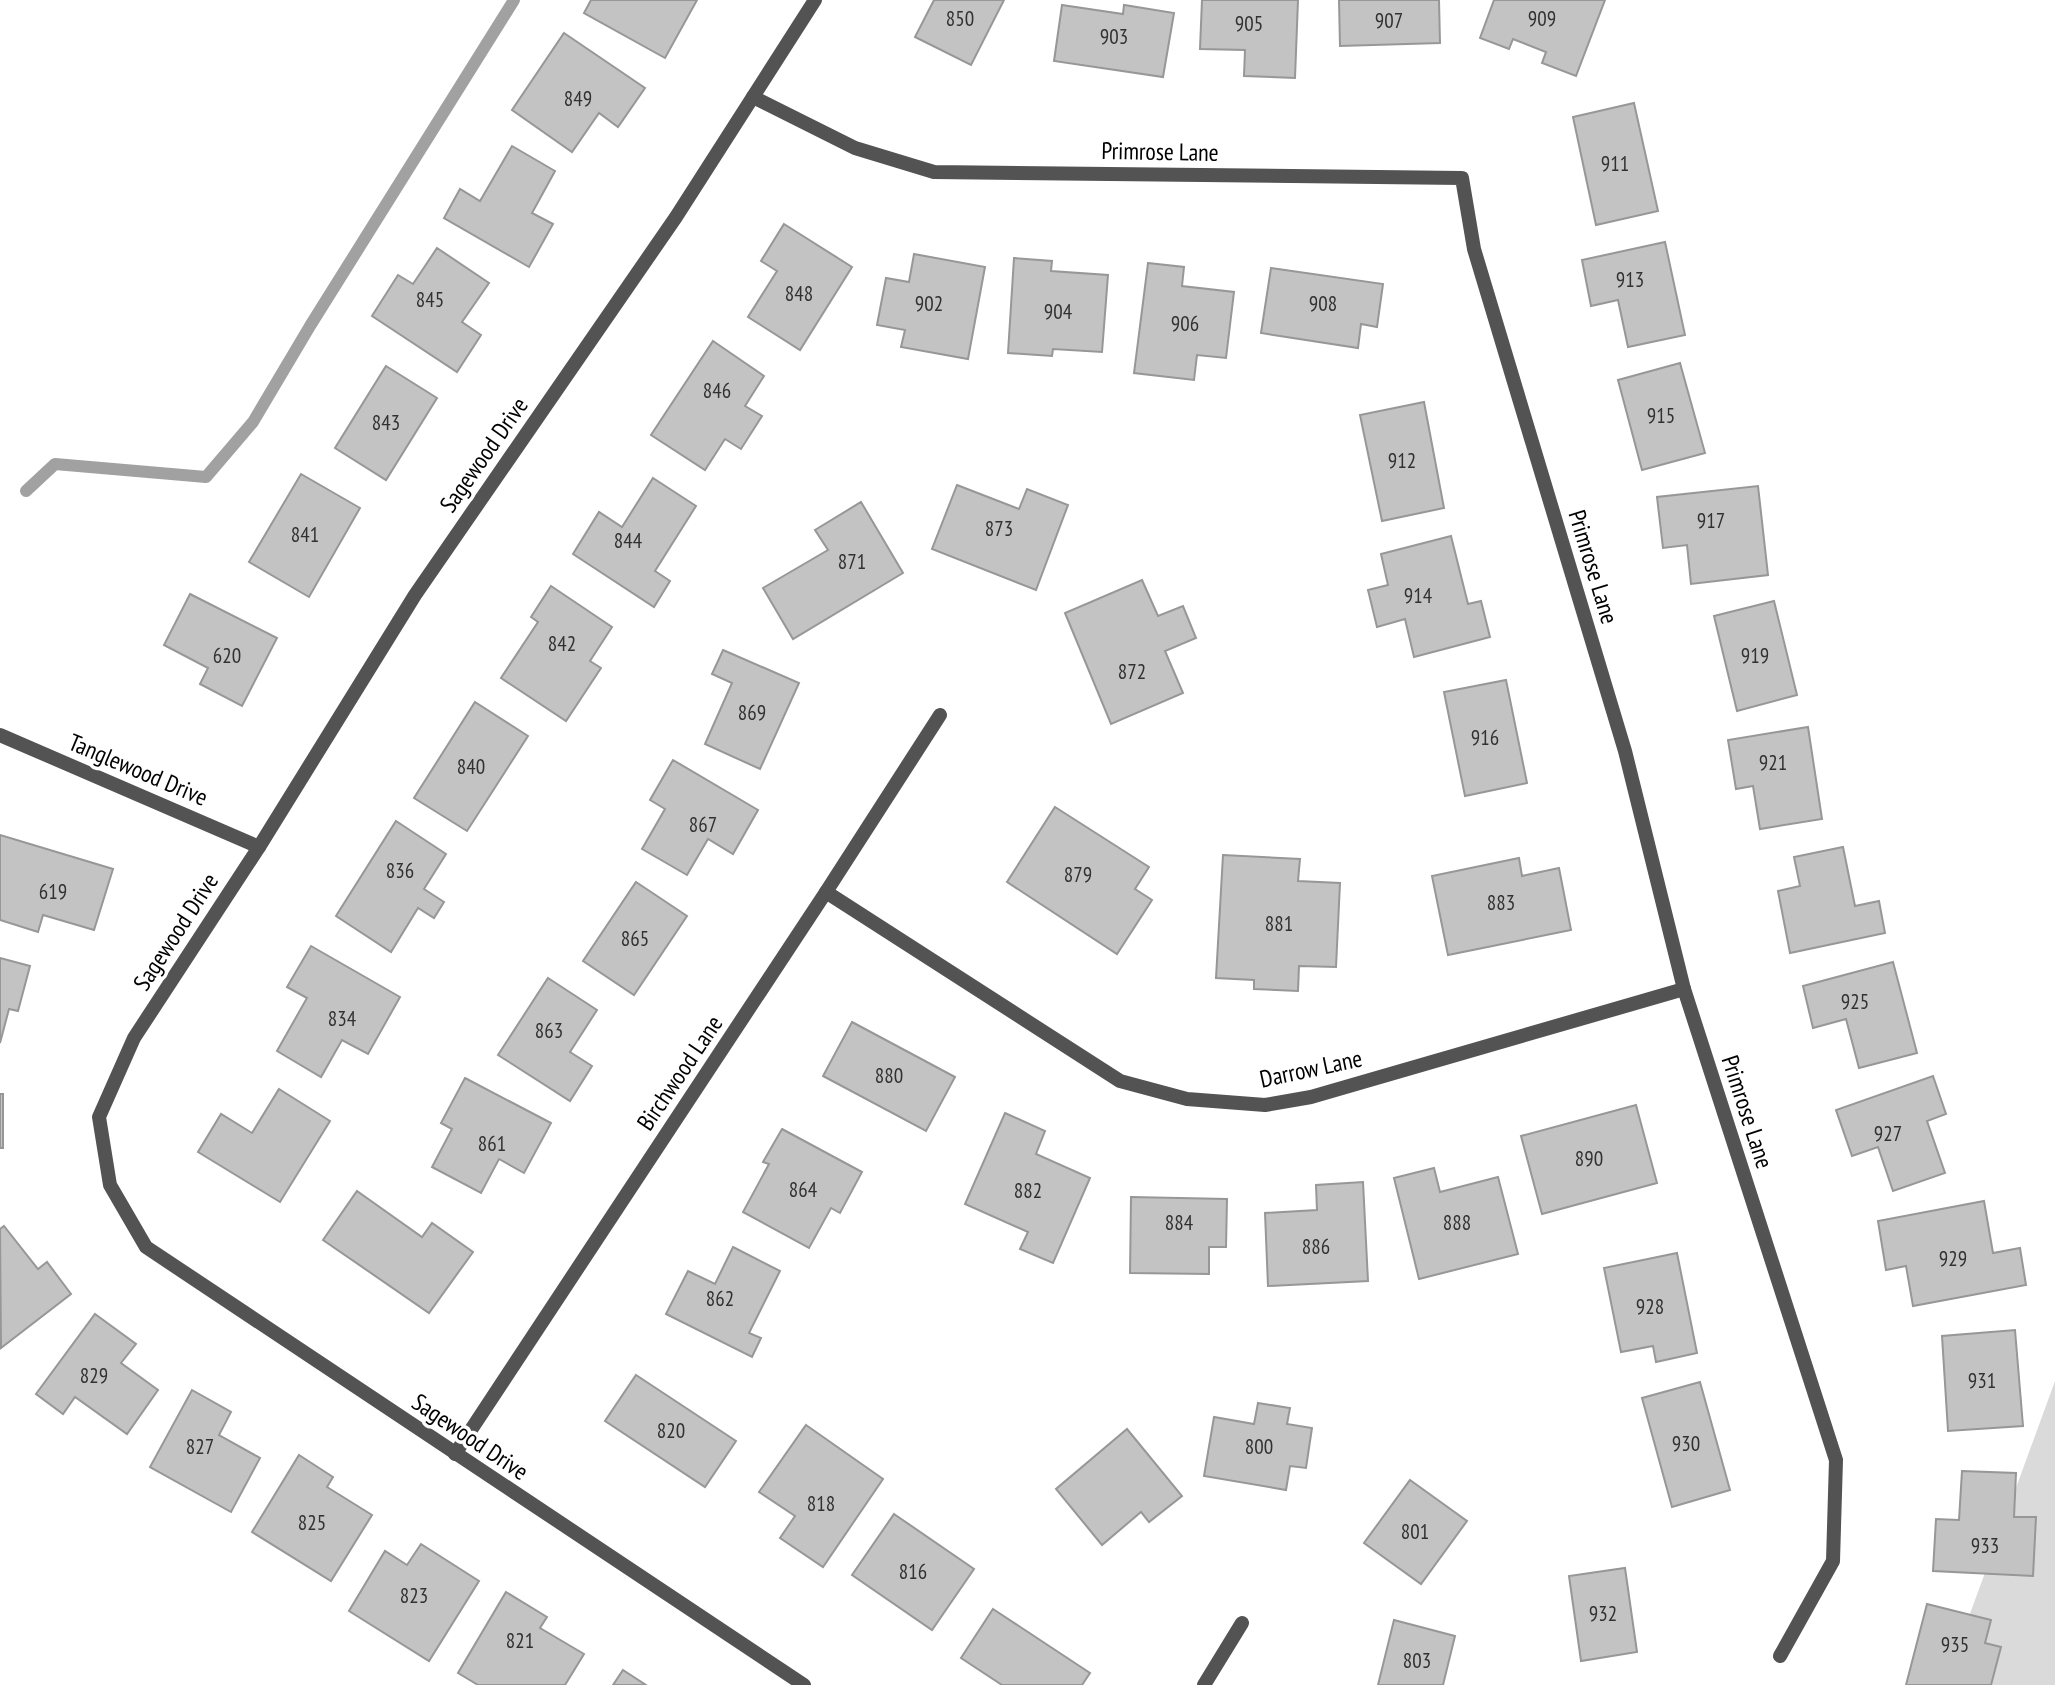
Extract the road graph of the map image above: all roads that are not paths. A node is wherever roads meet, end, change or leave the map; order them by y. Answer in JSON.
{"nodes":[{"id":1,"x":815,"y":0,"type":"edge"},
{"id":2,"x":753,"y":97,"type":"junction"},
{"id":3,"x":940,"y":715,"type":"dead end"},
{"id":4,"x":0,"y":735,"type":"edge"},
{"id":5,"x":259,"y":847,"type":"junction"},
{"id":6,"x":827,"y":892,"type":"junction"},
{"id":7,"x":1684,"y":989,"type":"junction"},
{"id":8,"x":455,"y":1454,"type":"junction"},
{"id":9,"x":1241,"y":1623,"type":"dead end"},
{"id":10,"x":1780,"y":1656,"type":"dead end"},
{"id":11,"x":804,"y":1685,"type":"edge"},
{"id":12,"x":1204,"y":1685,"type":"edge"}],
"edges":[{"from":1,"to":2,"type":"street","name":"Sagewood Drive"},
{"from":2,"to":5,"type":"street","name":"Sagewood Drive"},
{"from":2,"to":7,"type":"street","name":"Primrose Lane"},
{"from":3,"to":6,"type":"street","name":"Birchwood Lane"},
{"from":4,"to":5,"type":"street","name":"Tanglewood Drive"},
{"from":5,"to":8,"type":"street","name":"Sagewood Drive"},
{"from":6,"to":7,"type":"street","name":"Darrow Lane"},
{"from":6,"to":8,"type":"street","name":"Birchwood Lane"},
{"from":7,"to":10,"type":"street","name":"Primrose Lane"},
{"from":8,"to":11,"type":"street","name":"Sagewood Drive"},
{"from":9,"to":12,"type":"street"}]}
